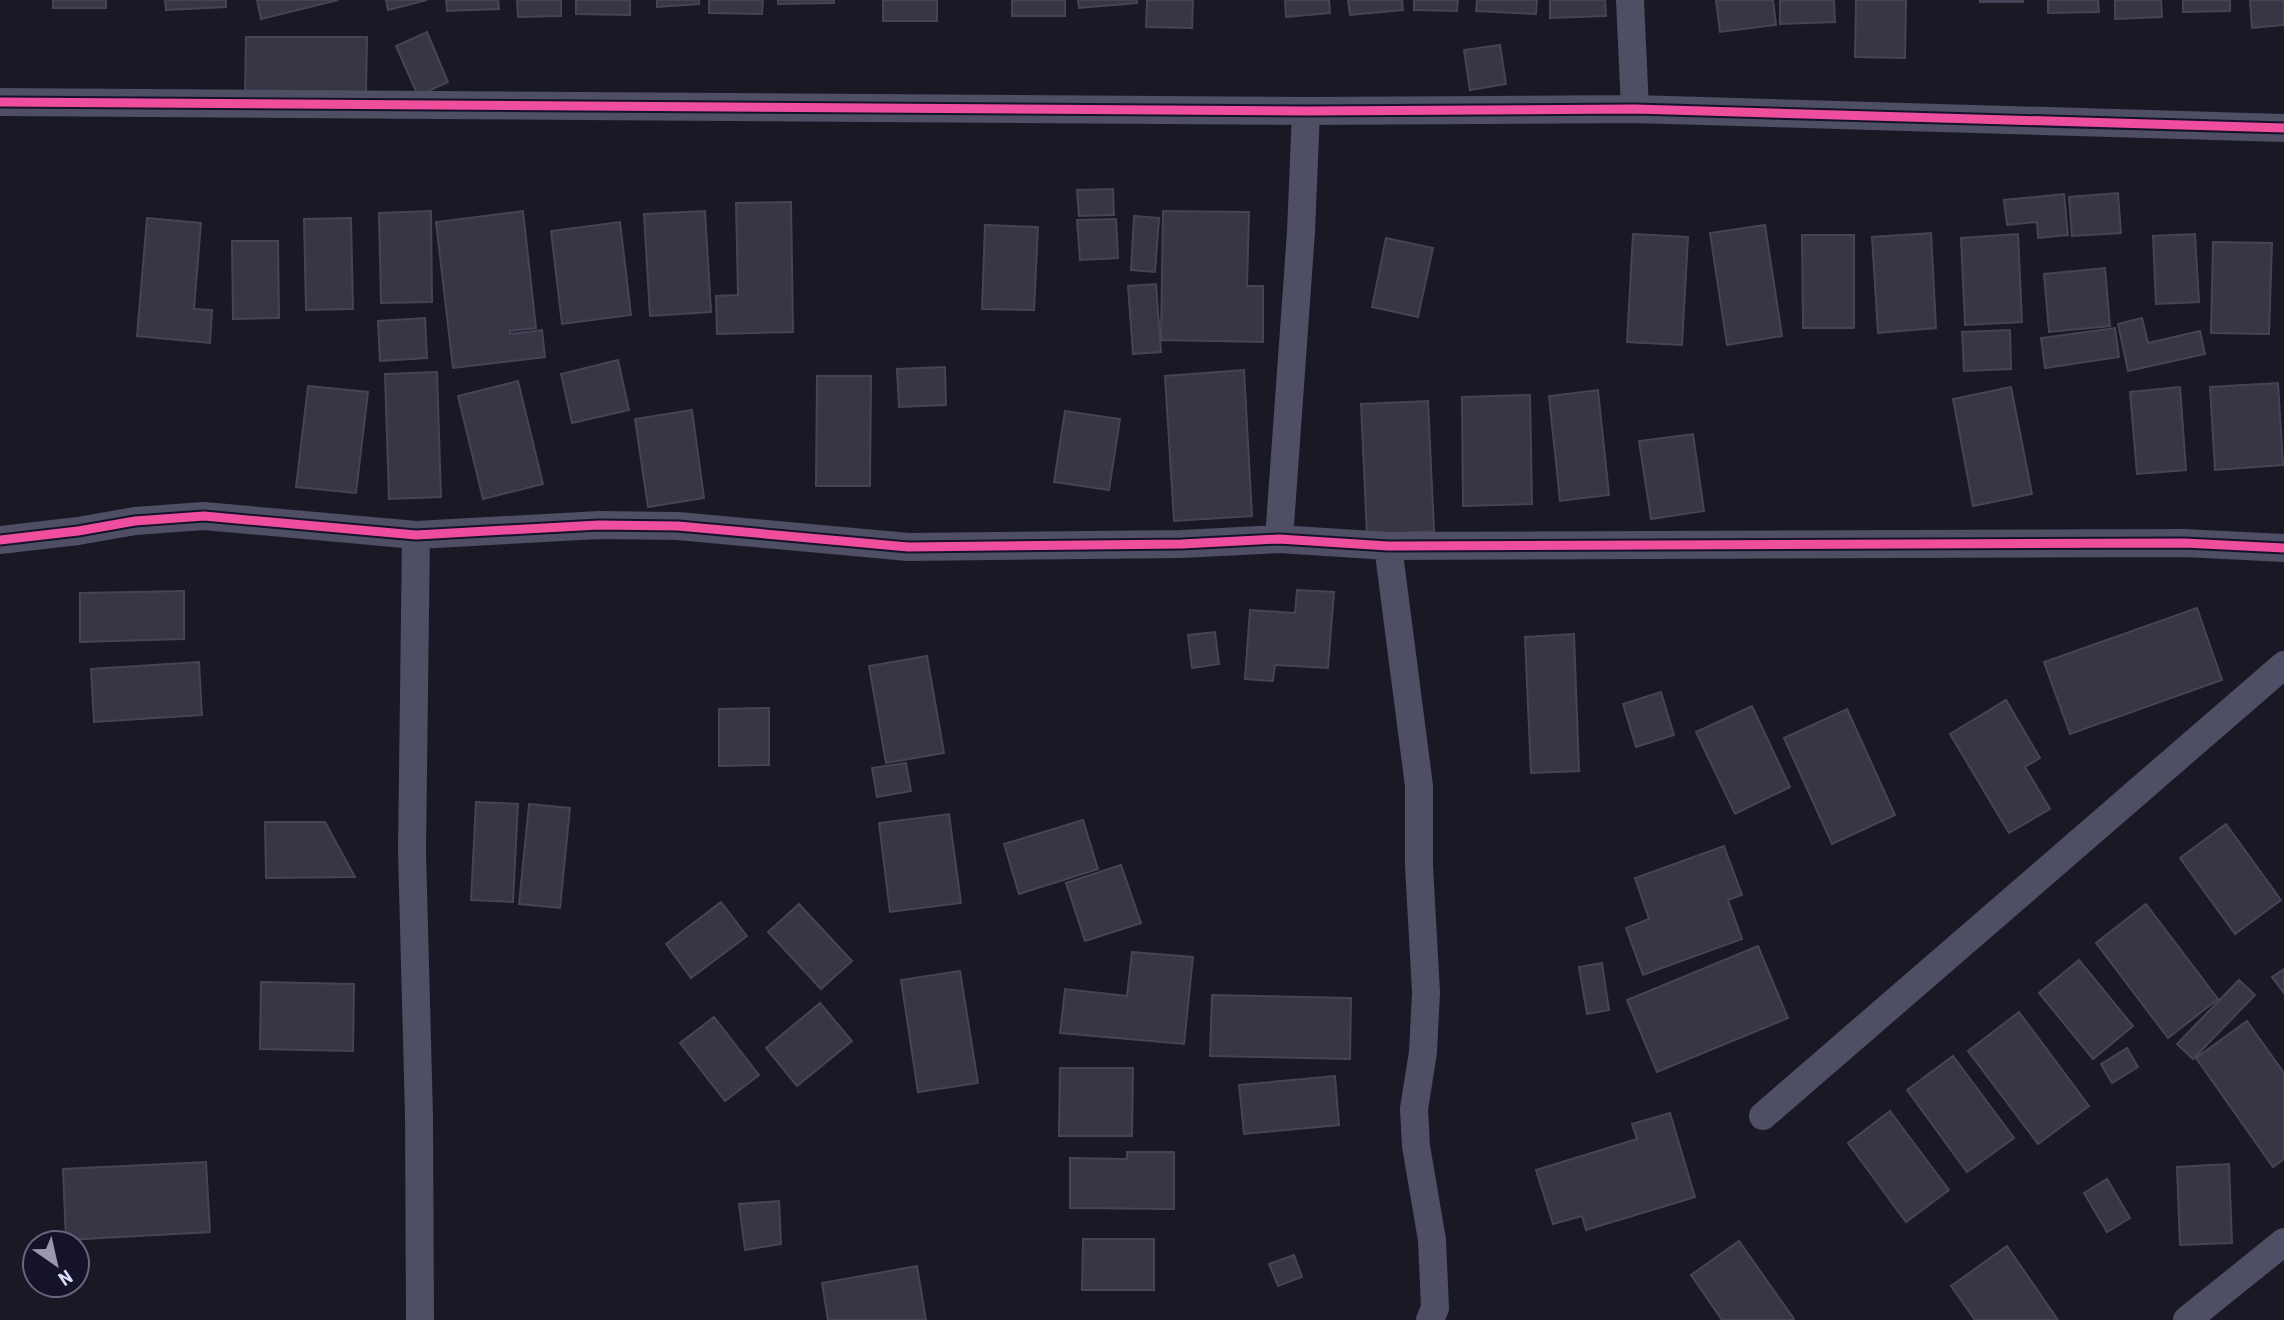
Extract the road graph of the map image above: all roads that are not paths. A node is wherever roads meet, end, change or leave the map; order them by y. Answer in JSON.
{"nodes":[{"id":1,"x":1630,"y":0,"type":"edge"},
{"id":2,"x":0,"y":102,"type":"edge"},
{"id":3,"x":1635,"y":109,"type":"junction"},
{"id":4,"x":1306,"y":111,"type":"junction"},
{"id":5,"x":2284,"y":128,"type":"edge"},
{"id":6,"x":416,"y":535,"type":"junction"},
{"id":7,"x":1279,"y":539,"type":"junction"},
{"id":8,"x":0,"y":540,"type":"edge"},
{"id":9,"x":1388,"y":546,"type":"junction"},
{"id":10,"x":2284,"y":548,"type":"edge"},
{"id":11,"x":2284,"y":665,"type":"edge"},
{"id":12,"x":1763,"y":1116,"type":"dead end"},
{"id":13,"x":2284,"y":1242,"type":"edge"},
{"id":14,"x":420,"y":1320,"type":"edge"},
{"id":15,"x":1430,"y":1320,"type":"edge"},
{"id":16,"x":2187,"y":1320,"type":"edge"}],
"edges":[{"from":1,"to":3,"type":"street"},
{"from":2,"to":4,"type":"street"},
{"from":3,"to":4,"type":"street"},
{"from":3,"to":5,"type":"street"},
{"from":4,"to":7,"type":"street"},
{"from":6,"to":7,"type":"street"},
{"from":6,"to":8,"type":"street"},
{"from":6,"to":14,"type":"street"},
{"from":7,"to":9,"type":"street"},
{"from":9,"to":10,"type":"street"},
{"from":9,"to":15,"type":"street"},
{"from":11,"to":12,"type":"street"},
{"from":13,"to":16,"type":"street"}]}
